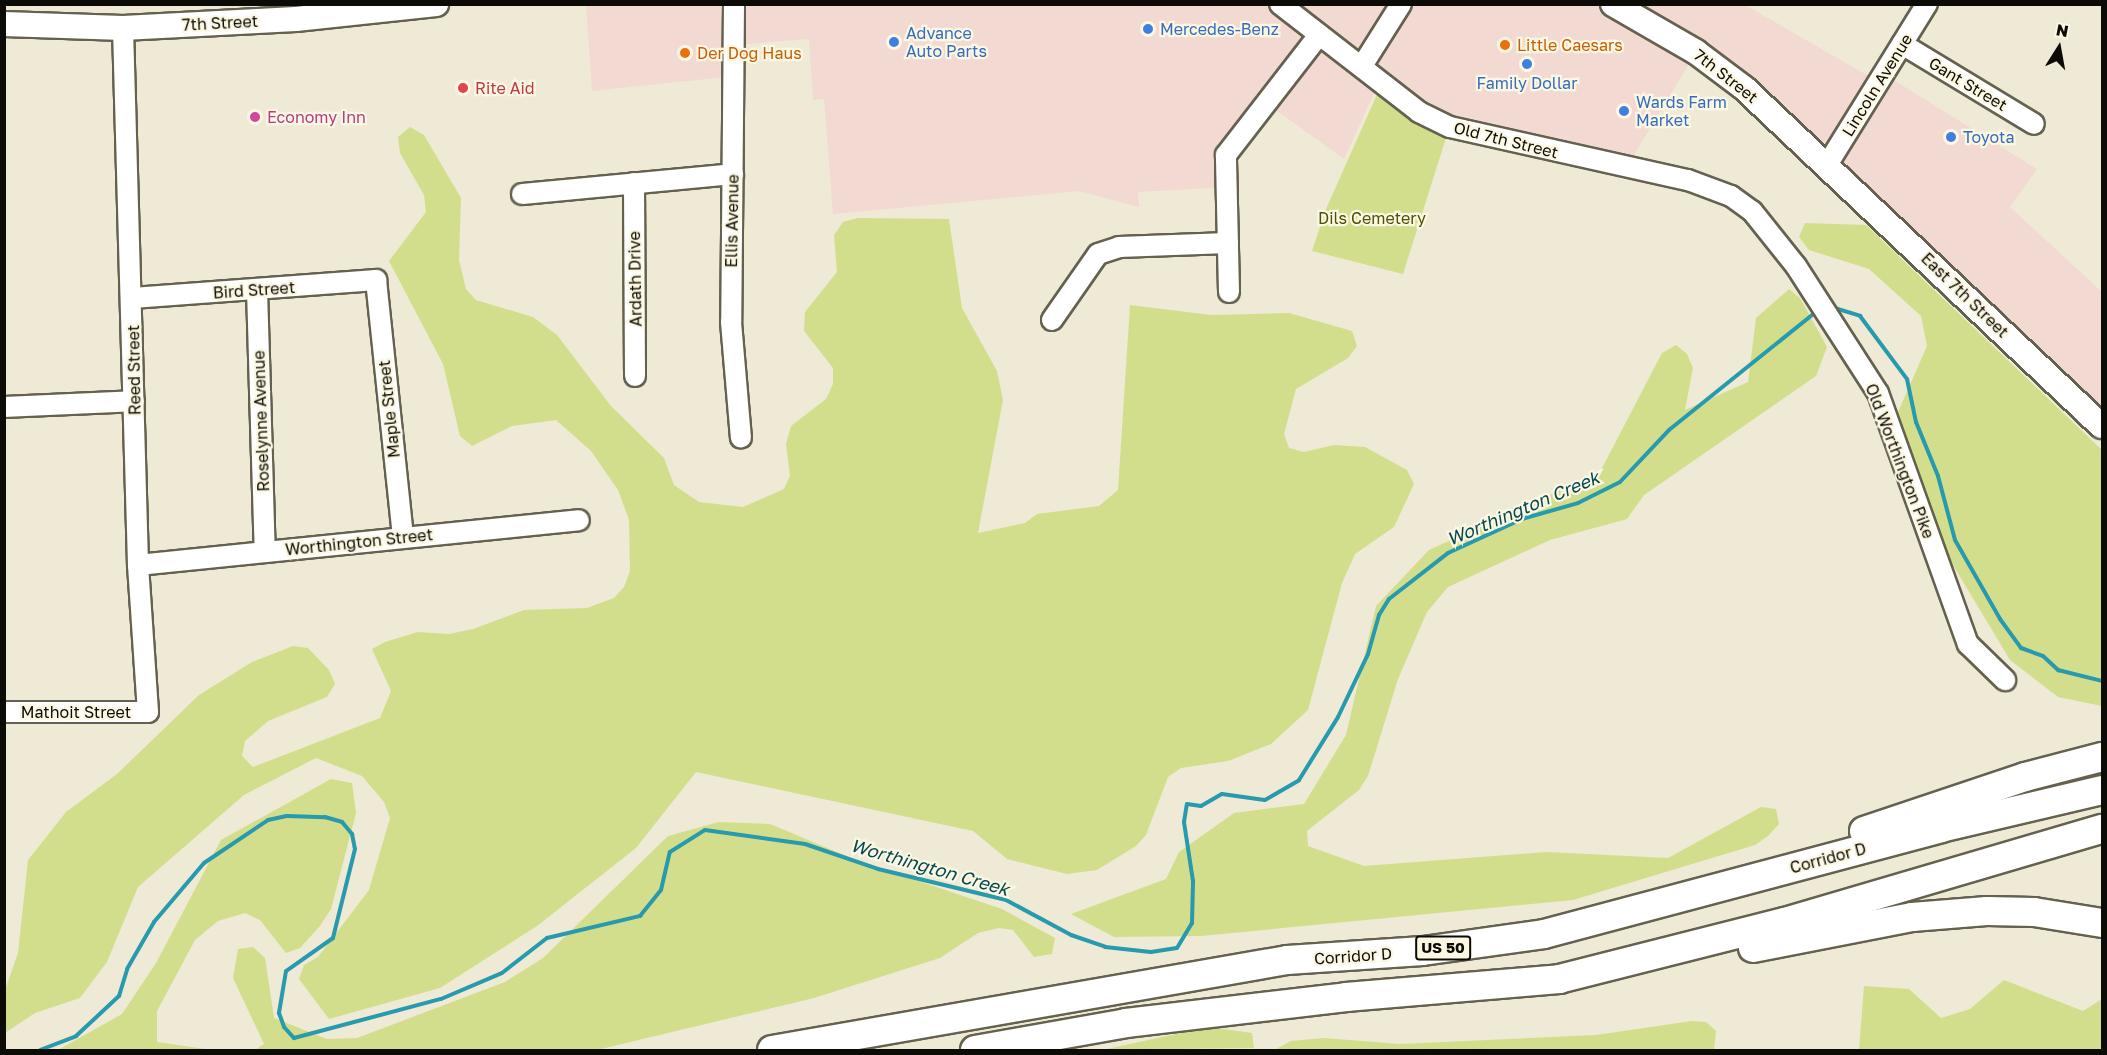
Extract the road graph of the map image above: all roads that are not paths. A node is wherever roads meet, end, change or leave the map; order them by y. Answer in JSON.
{"nodes":[{"id":1,"x":436,"y":4,"type":"edge"},
{"id":2,"x":734,"y":4,"type":"edge"},
{"id":3,"x":1280,"y":4,"type":"edge"},
{"id":4,"x":1401,"y":4,"type":"edge"},
{"id":5,"x":1613,"y":4,"type":"edge"},
{"id":6,"x":1927,"y":4,"type":"edge"},
{"id":7,"x":295,"y":12,"type":"edge"},
{"id":8,"x":4,"y":24,"type":"edge"},
{"id":9,"x":123,"y":28,"type":"junction"},
{"id":10,"x":1319,"y":35,"type":"junction"},
{"id":11,"x":1902,"y":44,"type":"junction"},
{"id":12,"x":1362,"y":66,"type":"junction"},
{"id":13,"x":2034,"y":124,"type":"dead end"},
{"id":14,"x":1827,"y":165,"type":"junction"},
{"id":15,"x":733,"y":174,"type":"junction"},
{"id":16,"x":634,"y":183,"type":"junction"},
{"id":17,"x":522,"y":194,"type":"dead end"},
{"id":18,"x":1731,"y":196,"type":"joint"},
{"id":19,"x":1228,"y":243,"type":"junction"},
{"id":20,"x":376,"y":280,"type":"joint"},
{"id":21,"x":257,"y":290,"type":"junction"},
{"id":22,"x":1229,"y":292,"type":"dead end"},
{"id":23,"x":132,"y":298,"type":"junction"},
{"id":24,"x":1053,"y":320,"type":"dead end"},
{"id":25,"x":635,"y":376,"type":"dead end"},
{"id":26,"x":134,"y":401,"type":"junction"},
{"id":27,"x":4,"y":407,"type":"edge"},
{"id":28,"x":2103,"y":426,"type":"edge"},
{"id":29,"x":741,"y":438,"type":"dead end"},
{"id":30,"x":579,"y":520,"type":"dead end"},
{"id":31,"x":403,"y":538,"type":"junction"},
{"id":32,"x":265,"y":552,"type":"junction"},
{"id":33,"x":138,"y":565,"type":"junction"},
{"id":34,"x":2005,"y":680,"type":"dead end"},
{"id":35,"x":4,"y":711,"type":"edge"},
{"id":36,"x":148,"y":712,"type":"joint"},
{"id":37,"x":2103,"y":757,"type":"edge"},
{"id":38,"x":2103,"y":790,"type":"edge"},
{"id":39,"x":2103,"y":829,"type":"edge"},
{"id":40,"x":1715,"y":888,"type":"junction"},
{"id":41,"x":2103,"y":923,"type":"edge"},
{"id":42,"x":1559,"y":979,"type":"junction"},
{"id":43,"x":772,"y":1050,"type":"edge"},
{"id":44,"x":975,"y":1050,"type":"edge"}],
"edges":[{"from":1,"to":7,"type":"main road","name":"7th Street"},
{"from":2,"to":15,"type":"street","name":"Ellis Avenue"},
{"from":3,"to":10,"type":"street","name":"Old 7th Street"},
{"from":4,"to":12,"type":"street"},
{"from":5,"to":14,"type":"main road","name":"7th Street"},
{"from":6,"to":11,"type":"street","name":"Lincoln Avenue"},
{"from":7,"to":9,"type":"main road","name":"7th Street"},
{"from":8,"to":9,"type":"main road","name":"7th Street"},
{"from":9,"to":23,"type":"street","name":"Reed Street"},
{"from":10,"to":12,"type":"street","name":"Old 7th Street"},
{"from":10,"to":19,"type":"street"},
{"from":11,"to":13,"type":"street","name":"Gant Street"},
{"from":11,"to":14,"type":"street","name":"Lincoln Avenue"},
{"from":12,"to":18,"type":"street","name":"Old 7th Street"},
{"from":14,"to":28,"type":"main road","name":"East 7th Street"},
{"from":15,"to":16,"type":"street"},
{"from":15,"to":29,"type":"street","name":"Ellis Avenue"},
{"from":16,"to":17,"type":"street"},
{"from":16,"to":25,"type":"street","name":"Ardath Drive"},
{"from":18,"to":34,"type":"street","name":"Old Worthington Pike"},
{"from":19,"to":22,"type":"street"},
{"from":19,"to":24,"type":"street"},
{"from":20,"to":21,"type":"street","name":"Bird Street"},
{"from":20,"to":31,"type":"street","name":"Maple Street"},
{"from":21,"to":23,"type":"street","name":"Bird Street"},
{"from":21,"to":32,"type":"street","name":"Roselynne Avenue"},
{"from":23,"to":26,"type":"street","name":"Reed Street"},
{"from":26,"to":27,"type":"street"},
{"from":26,"to":33,"type":"street","name":"Reed Street"},
{"from":30,"to":31,"type":"street","name":"Worthington Street"},
{"from":31,"to":32,"type":"street","name":"Worthington Street"},
{"from":32,"to":33,"type":"street","name":"Worthington Street"},
{"from":33,"to":36,"type":"street","name":"Reed Street"},
{"from":35,"to":36,"type":"street","name":"Mathoit Street"},
{"from":37,"to":40,"type":"highway"},
{"from":38,"to":40,"type":"highway","name":"Corridor D","number":"US 50"},
{"from":39,"to":42,"type":"highway"},
{"from":40,"to":43,"type":"highway","name":"Corridor D","number":"US 50"},
{"from":41,"to":42,"type":"highway"},
{"from":42,"to":44,"type":"highway"}]}
